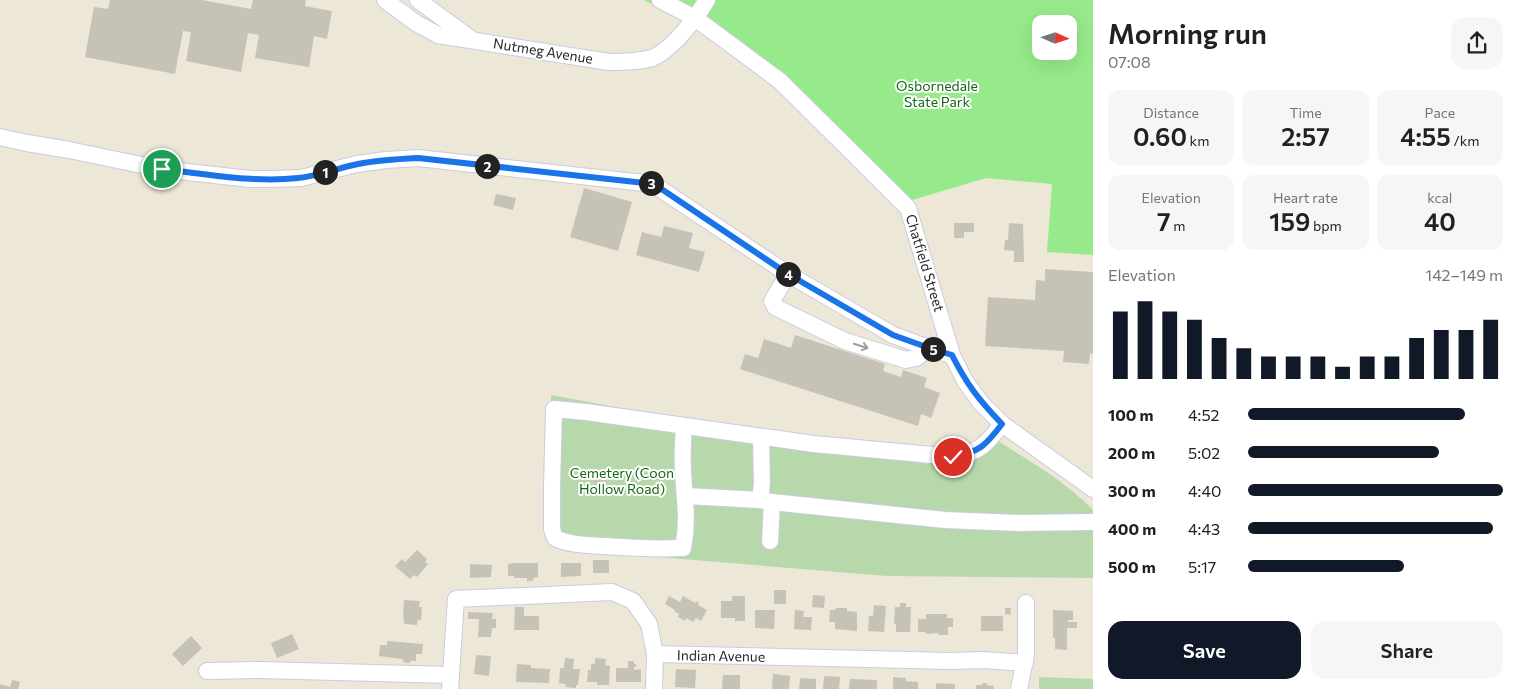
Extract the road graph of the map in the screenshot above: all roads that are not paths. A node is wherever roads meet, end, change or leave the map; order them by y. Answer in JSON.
{"nodes":[{"id":1,"x":385,"y":0,"type":"edge"},
{"id":2,"x":418,"y":0,"type":"edge"},
{"id":3,"x":660,"y":0,"type":"edge"},
{"id":4,"x":707,"y":0,"type":"edge"},
{"id":5,"x":696,"y":18,"type":"junction"},
{"id":6,"x":473,"y":40,"type":"junction"},
{"id":7,"x":0,"y":137,"type":"edge"},
{"id":8,"x":788,"y":274,"type":"junction"},
{"id":9,"x":929,"y":348,"type":"junction"},
{"id":10,"x":952,"y":355,"type":"junction"},
{"id":11,"x":1002,"y":424,"type":"junction"},
{"id":12,"x":684,"y":426,"type":"junction"},
{"id":13,"x":762,"y":437,"type":"junction"},
{"id":14,"x":1093,"y":489,"type":"edge"},
{"id":15,"x":686,"y":496,"type":"junction"},
{"id":16,"x":766,"y":501,"type":"junction"},
{"id":17,"x":1093,"y":522,"type":"edge"},
{"id":18,"x":770,"y":541,"type":"dead end"},
{"id":19,"x":1026,"y":604,"type":"dead end"},
{"id":20,"x":655,"y":654,"type":"junction"},
{"id":21,"x":1025,"y":663,"type":"junction"},
{"id":22,"x":207,"y":671,"type":"dead end"},
{"id":23,"x":450,"y":682,"type":"edge"},
{"id":24,"x":654,"y":689,"type":"edge"},
{"id":25,"x":1020,"y":689,"type":"edge"}],
"edges":[{"from":1,"to":6,"type":"street","name":"Nutmeg Avenue"},
{"from":2,"to":6,"type":"street"},
{"from":3,"to":5,"type":"street","name":"Chatfield Street"},
{"from":4,"to":5,"type":"street","name":"Nutmeg Avenue"},
{"from":5,"to":6,"type":"street","name":"Nutmeg Avenue"},
{"from":5,"to":10,"type":"street","name":"Chatfield Street"},
{"from":7,"to":8,"type":"street"},
{"from":8,"to":9,"type":"street"},
{"from":8,"to":9,"type":"street","one_way":true},
{"from":9,"to":10,"type":"street"},
{"from":10,"to":11,"type":"street","name":"Chatfield Street"},
{"from":11,"to":13,"type":"street"},
{"from":11,"to":14,"type":"street","name":"Chatfield Street"},
{"from":12,"to":13,"type":"street"},
{"from":12,"to":15,"type":"street"},
{"from":12,"to":15,"type":"street"},
{"from":13,"to":16,"type":"street"},
{"from":15,"to":16,"type":"street"},
{"from":16,"to":17,"type":"street"},
{"from":16,"to":18,"type":"street"},
{"from":19,"to":21,"type":"street"},
{"from":20,"to":21,"type":"street","name":"Indian Avenue"},
{"from":20,"to":23,"type":"street"},
{"from":20,"to":24,"type":"street"},
{"from":21,"to":25,"type":"street"},
{"from":22,"to":23,"type":"street"}]}
